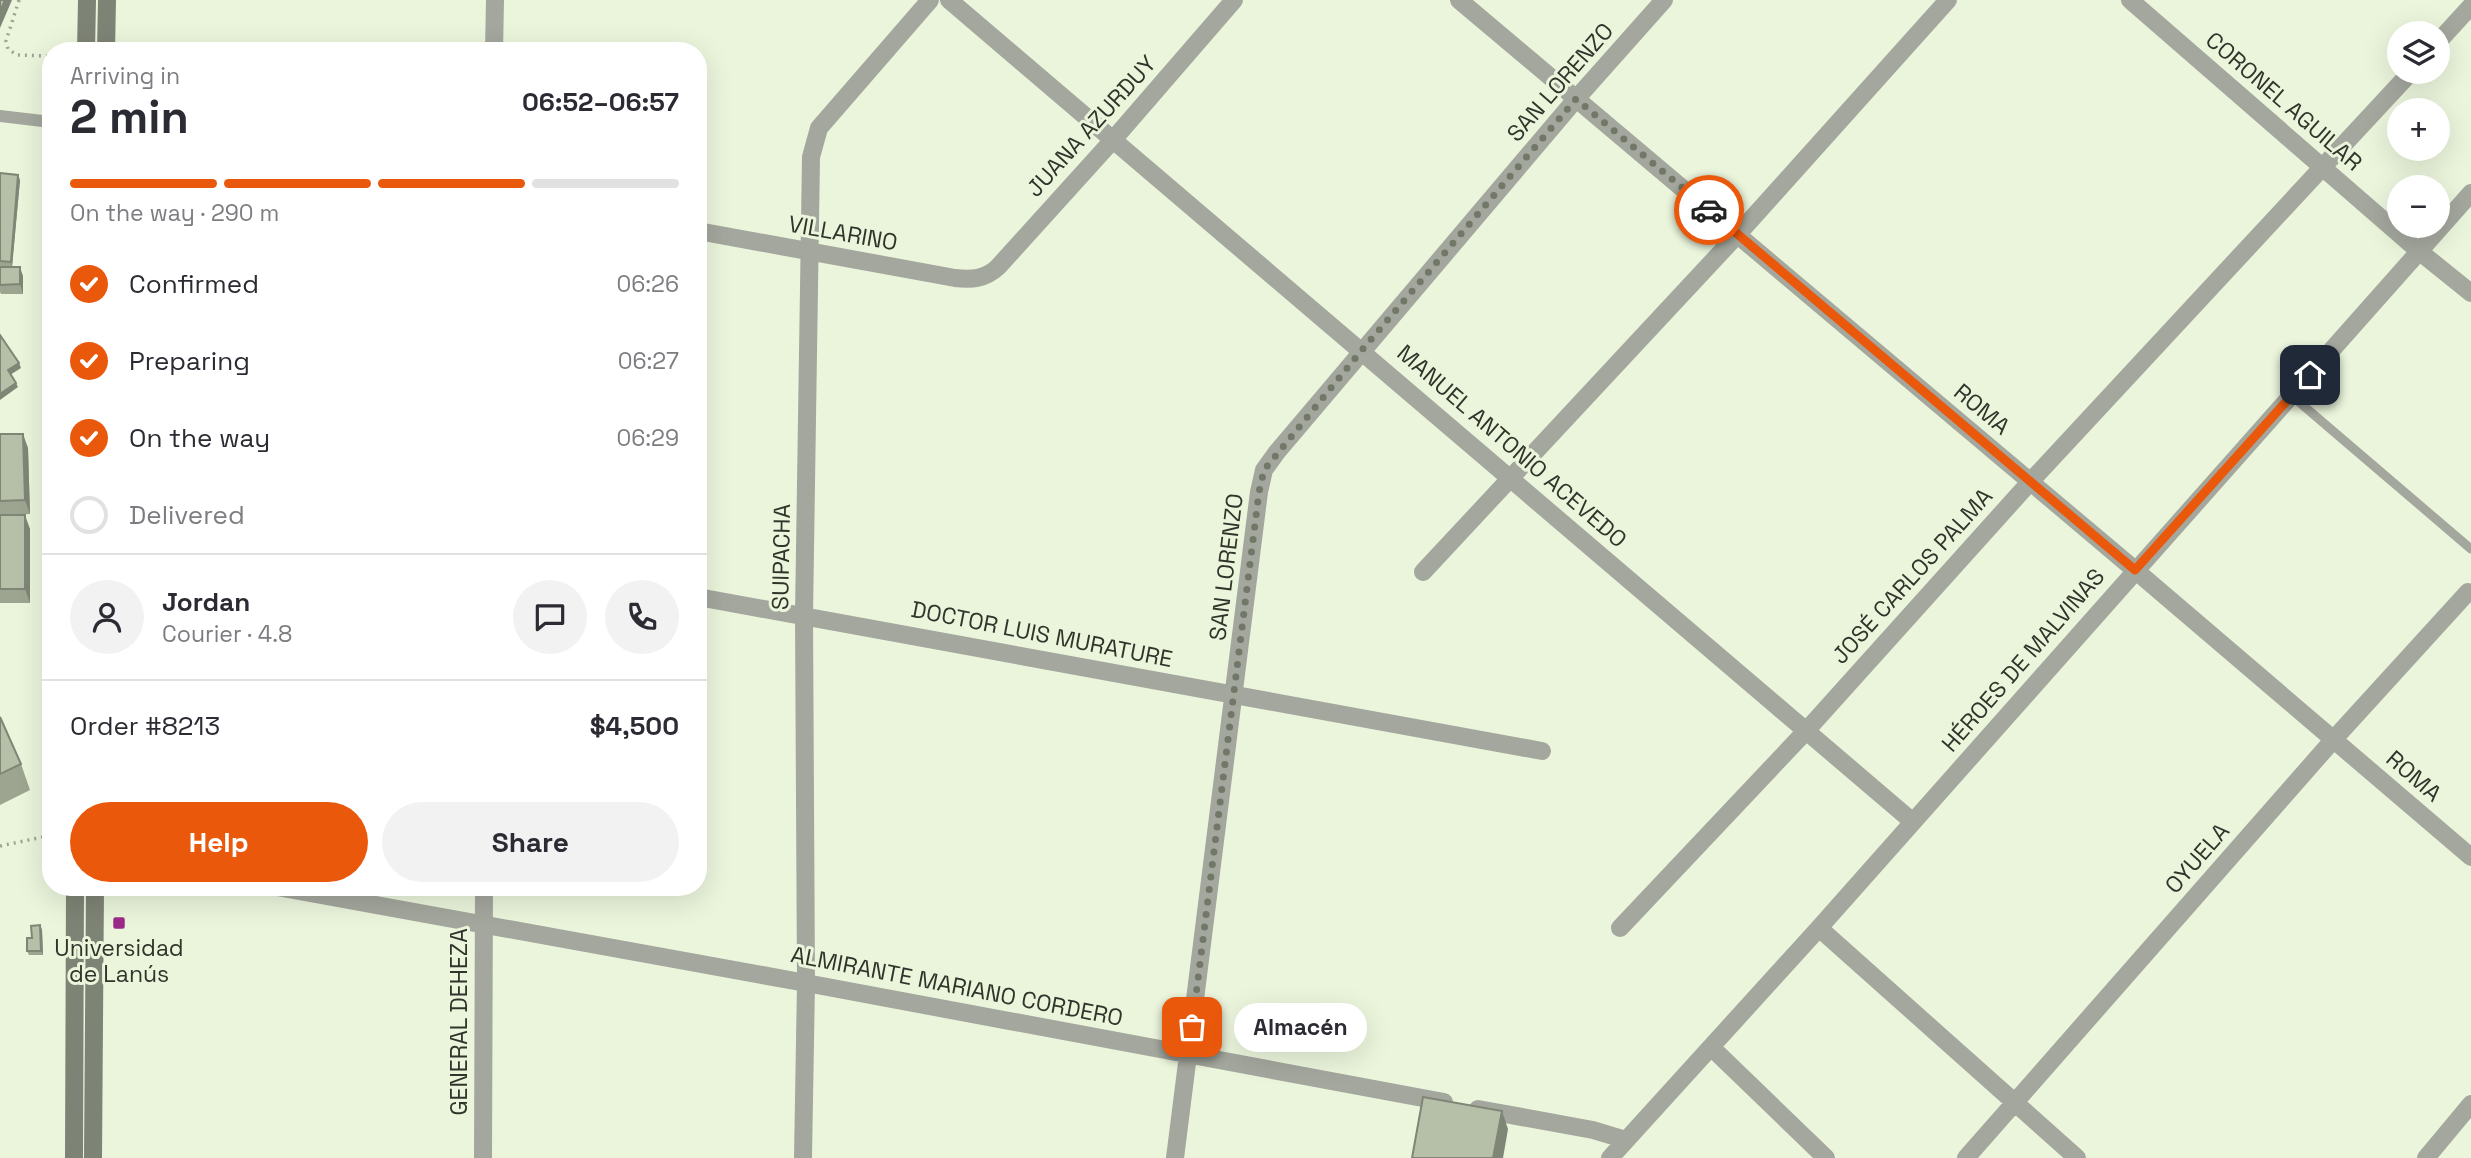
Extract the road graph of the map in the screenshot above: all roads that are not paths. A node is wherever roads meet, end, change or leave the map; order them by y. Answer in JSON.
{"nodes":[{"id":1,"x":87,"y":0,"type":"edge"},
{"id":2,"x":107,"y":0,"type":"edge"},
{"id":3,"x":495,"y":0,"type":"edge"},
{"id":4,"x":930,"y":0,"type":"edge"},
{"id":5,"x":949,"y":0,"type":"edge"},
{"id":6,"x":1234,"y":0,"type":"edge"},
{"id":7,"x":1459,"y":0,"type":"edge"},
{"id":8,"x":1664,"y":0,"type":"edge"},
{"id":9,"x":1948,"y":0,"type":"edge"},
{"id":10,"x":2130,"y":0,"type":"edge"},
{"id":11,"x":2471,"y":6,"type":"edge"},
{"id":12,"x":2450,"y":29,"type":"edge"},
{"id":13,"x":86,"y":42,"type":"edge"},
{"id":14,"x":106,"y":42,"type":"edge"},
{"id":15,"x":494,"y":42,"type":"edge"},
{"id":16,"x":2400,"y":84,"type":"edge"},
{"id":17,"x":1576,"y":99,"type":"junction"},
{"id":18,"x":0,"y":116,"type":"edge"},
{"id":19,"x":42,"y":121,"type":"edge"},
{"id":20,"x":1112,"y":141,"type":"junction"},
{"id":21,"x":2323,"y":167,"type":"junction"},
{"id":22,"x":2471,"y":193,"type":"edge"},
{"id":23,"x":707,"y":233,"type":"edge"},
{"id":24,"x":1738,"y":234,"type":"junction"},
{"id":25,"x":810,"y":252,"type":"junction"},
{"id":26,"x":2420,"y":252,"type":"junction"},
{"id":27,"x":980,"y":278,"type":"joint"},
{"id":28,"x":2471,"y":293,"type":"edge"},
{"id":29,"x":1362,"y":350,"type":"junction"},
{"id":30,"x":2292,"y":396,"type":"junction"},
{"id":31,"x":1511,"y":477,"type":"junction"},
{"id":32,"x":2030,"y":482,"type":"junction"},
{"id":33,"x":2471,"y":549,"type":"edge"},
{"id":34,"x":2135,"y":570,"type":"junction"},
{"id":35,"x":1423,"y":572,"type":"dead end"},
{"id":36,"x":2468,"y":592,"type":"dead end"},
{"id":37,"x":707,"y":599,"type":"edge"},
{"id":38,"x":804,"y":615,"type":"junction"},
{"id":39,"x":1235,"y":695,"type":"junction"},
{"id":40,"x":1806,"y":731,"type":"junction"},
{"id":41,"x":2334,"y":739,"type":"junction"},
{"id":42,"x":1542,"y":751,"type":"dead end"},
{"id":43,"x":1913,"y":822,"type":"junction"},
{"id":44,"x":2471,"y":857,"type":"edge"},
{"id":45,"x":75,"y":896,"type":"edge"},
{"id":46,"x":95,"y":896,"type":"edge"},
{"id":47,"x":325,"y":896,"type":"edge"},
{"id":48,"x":484,"y":896,"type":"edge"},
{"id":49,"x":484,"y":926,"type":"junction"},
{"id":50,"x":1620,"y":928,"type":"dead end"},
{"id":51,"x":1819,"y":928,"type":"junction"},
{"id":52,"x":806,"y":983,"type":"junction"},
{"id":53,"x":1711,"y":1047,"type":"junction"},
{"id":54,"x":1188,"y":1055,"type":"junction"},
{"id":55,"x":2013,"y":1103,"type":"junction"},
{"id":56,"x":2471,"y":1104,"type":"edge"},
{"id":57,"x":1626,"y":1140,"type":"junction"},
{"id":58,"x":74,"y":1158,"type":"edge"},
{"id":59,"x":93,"y":1158,"type":"edge"},
{"id":60,"x":483,"y":1158,"type":"edge"},
{"id":61,"x":803,"y":1158,"type":"edge"},
{"id":62,"x":1175,"y":1158,"type":"edge"},
{"id":63,"x":1609,"y":1158,"type":"edge"},
{"id":64,"x":1826,"y":1158,"type":"edge"},
{"id":65,"x":1966,"y":1158,"type":"edge"},
{"id":66,"x":2077,"y":1158,"type":"edge"},
{"id":67,"x":2426,"y":1158,"type":"edge"}],
"edges":[{"from":1,"to":13,"type":"main road"},
{"from":2,"to":14,"type":"main road"},
{"from":3,"to":15,"type":"street"},
{"from":4,"to":25,"type":"street","name":"SUIPACHA"},
{"from":5,"to":20,"type":"street","name":"MANUEL ANTONIO ACEVEDO"},
{"from":6,"to":20,"type":"street","name":"JUANA AZURDUY"},
{"from":7,"to":17,"type":"street","name":"ROMA"},
{"from":8,"to":17,"type":"street","name":"SAN LORENZO"},
{"from":9,"to":24,"type":"street"},
{"from":10,"to":21,"type":"street","name":"CORONEL AGUILAR"},
{"from":11,"to":12,"type":"street"},
{"from":16,"to":21,"type":"street","name":"JOSÉ CARLOS PALMA"},
{"from":17,"to":24,"type":"street","name":"ROMA"},
{"from":17,"to":29,"type":"street","name":"SAN LORENZO"},
{"from":18,"to":19,"type":"street"},
{"from":20,"to":27,"type":"street","name":"JUANA AZURDUY"},
{"from":20,"to":29,"type":"street","name":"MANUEL ANTONIO ACEVEDO"},
{"from":21,"to":26,"type":"street","name":"CORONEL AGUILAR"},
{"from":21,"to":32,"type":"street","name":"JOSÉ CARLOS PALMA"},
{"from":22,"to":26,"type":"street","name":"HÉROES DE MALVINAS"},
{"from":23,"to":25,"type":"street","name":"VILLARINO"},
{"from":24,"to":31,"type":"street"},
{"from":24,"to":32,"type":"street","name":"ROMA"},
{"from":25,"to":27,"type":"street","name":"VILLARINO"},
{"from":25,"to":38,"type":"street","name":"SUIPACHA"},
{"from":26,"to":28,"type":"street","name":"CORONEL AGUILAR"},
{"from":26,"to":30,"type":"street","name":"HÉROES DE MALVINAS"},
{"from":29,"to":31,"type":"street","name":"MANUEL ANTONIO ACEVEDO"},
{"from":29,"to":39,"type":"street","name":"SAN LORENZO"},
{"from":30,"to":33,"type":"lane"},
{"from":30,"to":34,"type":"street","name":"HÉROES DE MALVINAS"},
{"from":31,"to":35,"type":"street"},
{"from":31,"to":40,"type":"street","name":"MANUEL ANTONIO ACEVEDO"},
{"from":32,"to":34,"type":"street","name":"ROMA"},
{"from":32,"to":40,"type":"street","name":"JOSÉ CARLOS PALMA"},
{"from":34,"to":41,"type":"street","name":"ROMA"},
{"from":34,"to":43,"type":"street","name":"HÉROES DE MALVINAS"},
{"from":36,"to":41,"type":"street","name":"OYUELA"},
{"from":37,"to":38,"type":"street","name":"DOCTOR LUIS MURATURE"},
{"from":38,"to":39,"type":"street","name":"DOCTOR LUIS MURATURE"},
{"from":38,"to":52,"type":"street","name":"SUIPACHA"},
{"from":39,"to":42,"type":"street","name":"DOCTOR LUIS MURATURE"},
{"from":39,"to":54,"type":"street","name":"SAN LORENZO"},
{"from":40,"to":43,"type":"street","name":"MANUEL ANTONIO ACEVEDO"},
{"from":40,"to":50,"type":"street","name":"JOSÉ CARLOS PALMA"},
{"from":41,"to":44,"type":"street","name":"ROMA"},
{"from":41,"to":55,"type":"street","name":"OYUELA"},
{"from":43,"to":51,"type":"street","name":"HÉROES DE MALVINAS"},
{"from":45,"to":58,"type":"main road"},
{"from":46,"to":59,"type":"main road"},
{"from":47,"to":49,"type":"street","name":"ALMIRANTE MARIANO CORDERO"},
{"from":48,"to":49,"type":"street","name":"GENERAL DEHEZA"},
{"from":49,"to":52,"type":"street","name":"ALMIRANTE MARIANO CORDERO"},
{"from":49,"to":60,"type":"street","name":"GENERAL DEHEZA"},
{"from":51,"to":53,"type":"street","name":"HÉROES DE MALVINAS"},
{"from":51,"to":55,"type":"street"},
{"from":52,"to":54,"type":"street","name":"ALMIRANTE MARIANO CORDERO"},
{"from":52,"to":61,"type":"street","name":"SUIPACHA"},
{"from":53,"to":57,"type":"street","name":"HÉROES DE MALVINAS"},
{"from":53,"to":64,"type":"street"},
{"from":54,"to":57,"type":"street","name":"ALMIRANTE MARIANO CORDERO"},
{"from":54,"to":62,"type":"street","name":"SAN LORENZO"},
{"from":55,"to":65,"type":"street","name":"OYUELA"},
{"from":55,"to":66,"type":"street"},
{"from":56,"to":67,"type":"street"},
{"from":57,"to":63,"type":"street","name":"HÉROES DE MALVINAS"}]}
